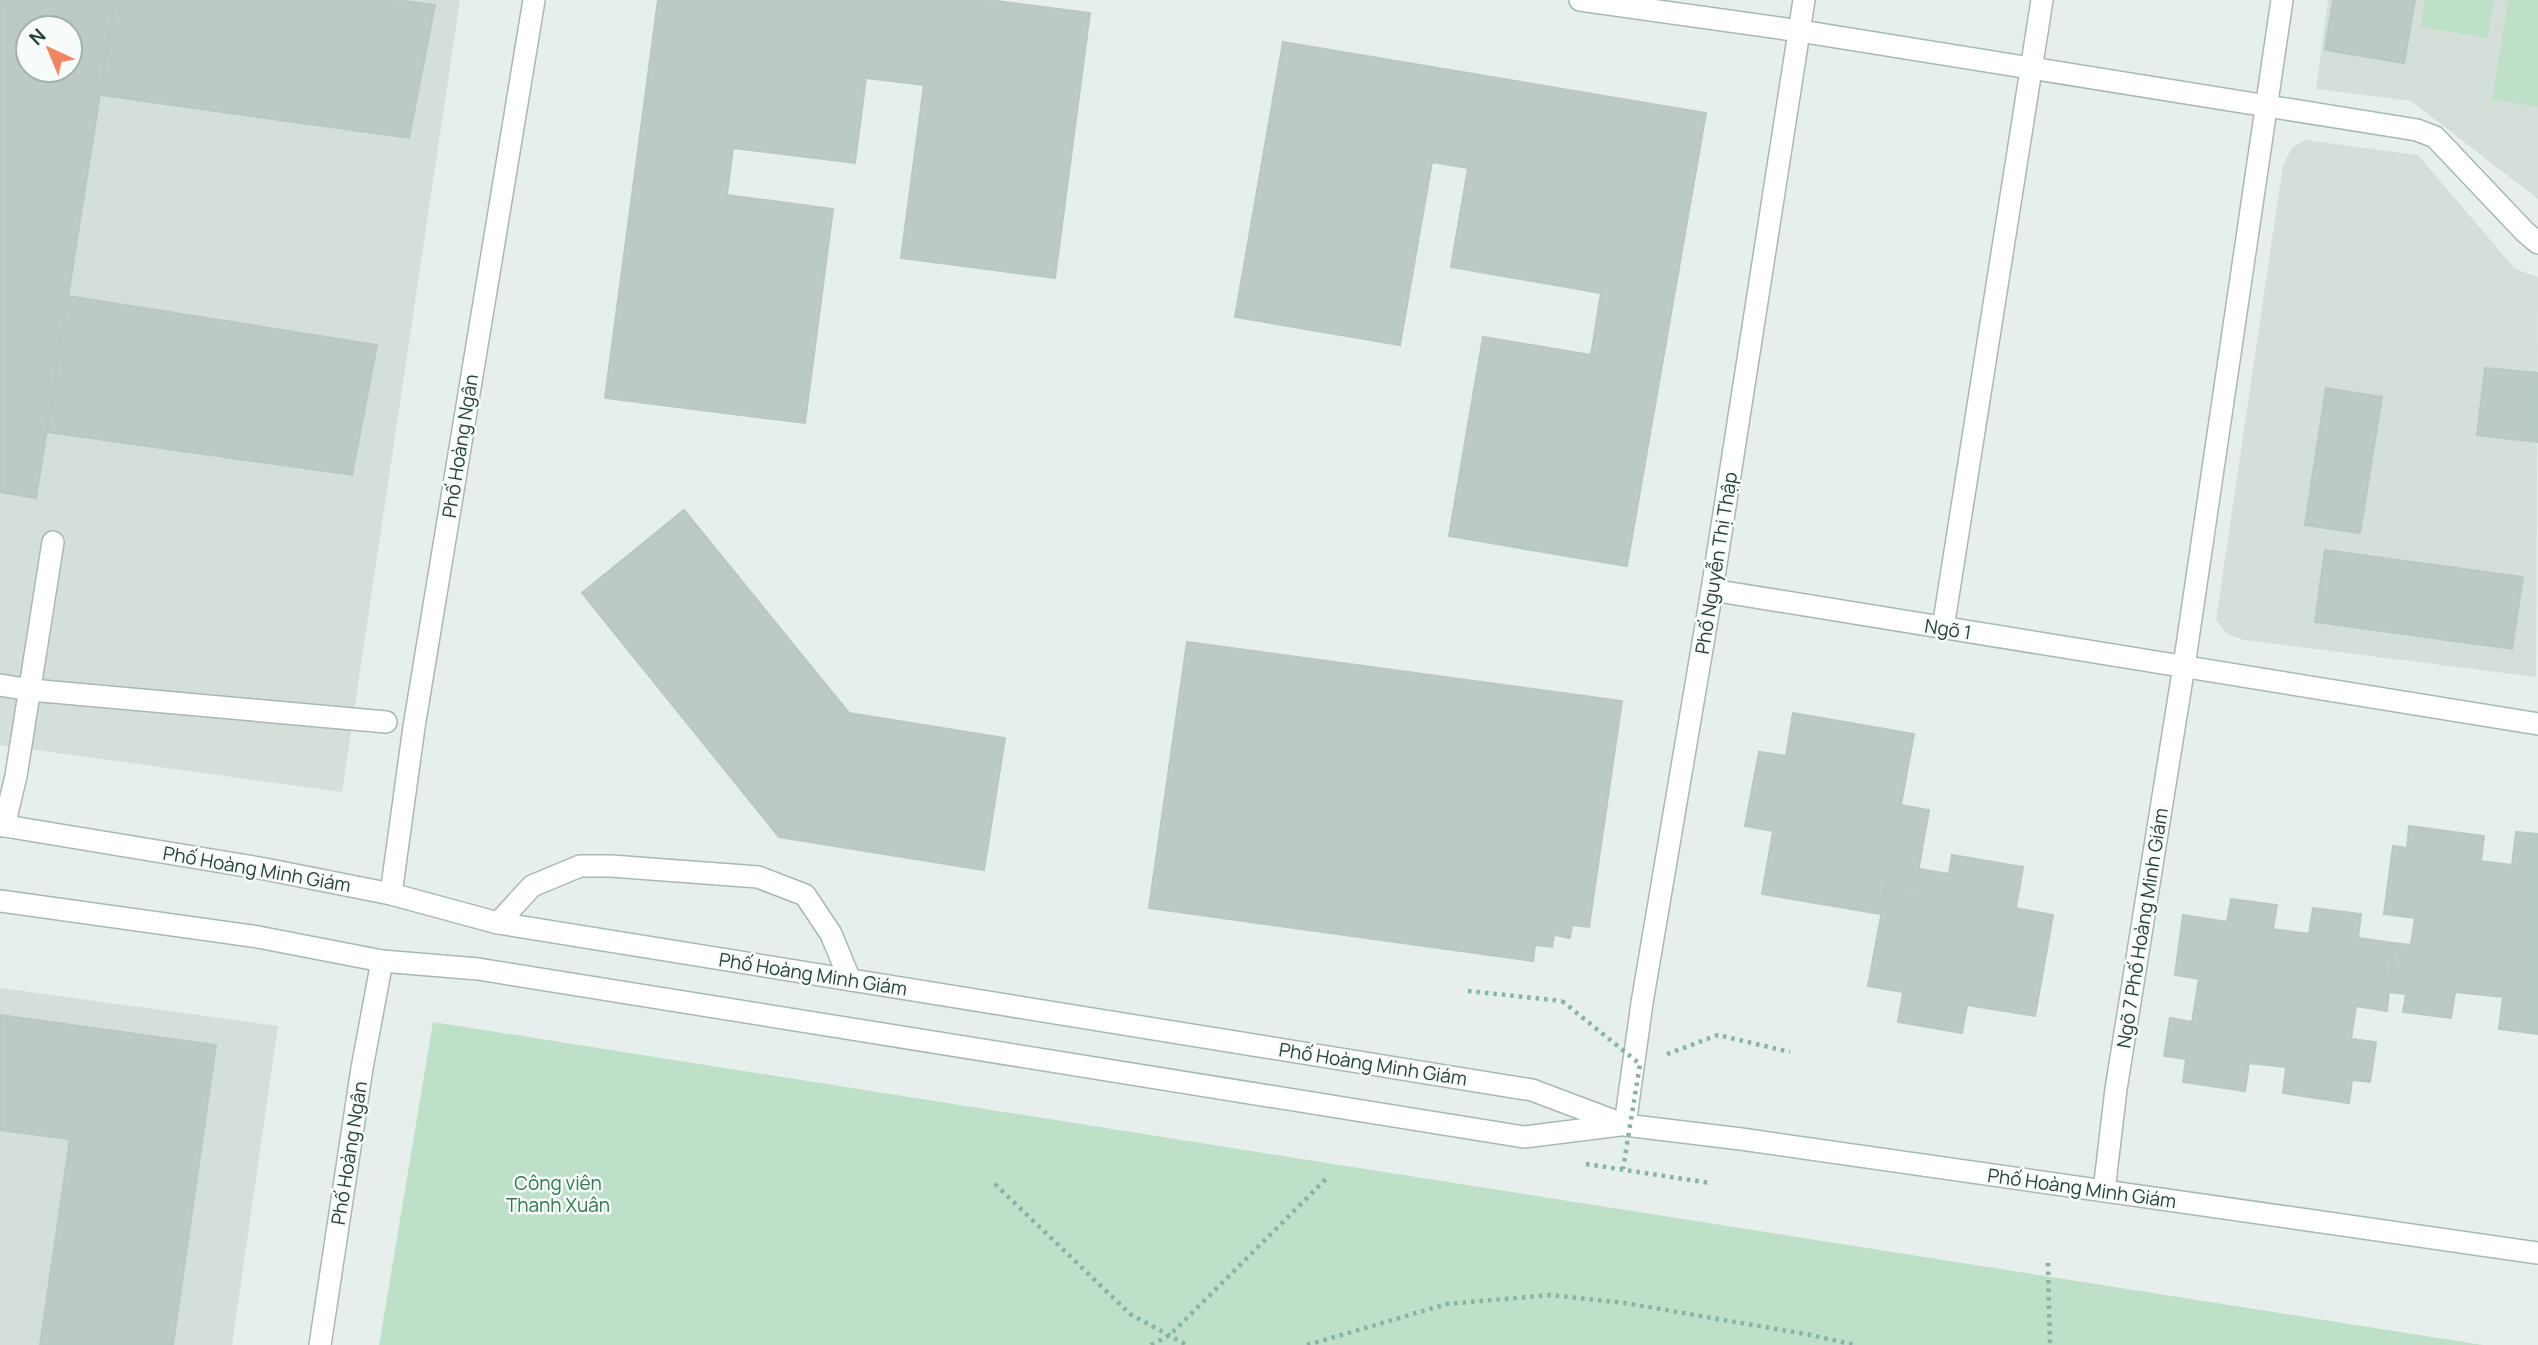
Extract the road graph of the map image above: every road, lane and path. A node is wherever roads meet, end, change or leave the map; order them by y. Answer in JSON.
{"nodes":[{"id":1,"x":534,"y":0,"type":"edge"},
{"id":2,"x":1580,"y":0,"type":"edge"},
{"id":3,"x":1804,"y":0,"type":"edge"},
{"id":4,"x":2042,"y":0,"type":"edge"},
{"id":5,"x":2282,"y":0,"type":"edge"},
{"id":6,"x":1800,"y":31,"type":"junction"},
{"id":7,"x":2030,"y":68,"type":"junction"},
{"id":8,"x":2266,"y":105,"type":"junction"},
{"id":9,"x":2538,"y":243,"type":"edge"},
{"id":10,"x":52,"y":542,"type":"dead end"},
{"id":11,"x":1712,"y":590,"type":"junction"},
{"id":12,"x":1943,"y":628,"type":"junction"},
{"id":13,"x":2184,"y":666,"type":"junction"},
{"id":14,"x":0,"y":685,"type":"edge"},
{"id":15,"x":31,"y":690,"type":"junction"},
{"id":16,"x":386,"y":722,"type":"dead end"},
{"id":17,"x":2538,"y":724,"type":"edge"},
{"id":18,"x":2,"y":825,"type":"edge"},
{"id":19,"x":391,"y":894,"type":"junction"},
{"id":20,"x":0,"y":901,"type":"edge"},
{"id":21,"x":498,"y":923,"type":"junction"},
{"id":22,"x":382,"y":961,"type":"junction"},
{"id":23,"x":850,"y":981,"type":"junction"},
{"id":24,"x":1468,"y":990,"type":"dead end"},
{"id":25,"x":1790,"y":1052,"type":"dead end"},
{"id":26,"x":1666,"y":1054,"type":"dead end"},
{"id":27,"x":1653,"y":1059,"type":"dead end"},
{"id":28,"x":1640,"y":1064,"type":"junction"},
{"id":29,"x":1625,"y":1125,"type":"junction"},
{"id":30,"x":1328,"y":1177,"type":"dead end"},
{"id":31,"x":1710,"y":1183,"type":"dead end"},
{"id":32,"x":995,"y":1184,"type":"dead end"},
{"id":33,"x":2104,"y":1191,"type":"junction"},
{"id":34,"x":2538,"y":1253,"type":"edge"},
{"id":35,"x":2048,"y":1263,"type":"dead end"},
{"id":36,"x":1170,"y":1335,"type":"junction"},
{"id":37,"x":320,"y":1345,"type":"edge"},
{"id":38,"x":1151,"y":1345,"type":"edge"},
{"id":39,"x":1187,"y":1345,"type":"edge"},
{"id":40,"x":1307,"y":1345,"type":"edge"},
{"id":41,"x":1855,"y":1345,"type":"edge"},
{"id":42,"x":2050,"y":1345,"type":"edge"}],
"edges":[{"from":1,"to":19,"type":"street","name":"Phố Hoàng Ngân"},
{"from":2,"to":6,"type":"street"},
{"from":3,"to":6,"type":"street","name":"Phố Nguyễn Thị Thập"},
{"from":4,"to":7,"type":"street"},
{"from":5,"to":8,"type":"street","name":"Ngõ 7 Phố Hoàng Minh Giám"},
{"from":6,"to":7,"type":"street"},
{"from":6,"to":11,"type":"street","name":"Phố Nguyễn Thị Thập"},
{"from":7,"to":8,"type":"street"},
{"from":7,"to":12,"type":"street"},
{"from":8,"to":9,"type":"street"},
{"from":8,"to":13,"type":"street","name":"Ngõ 7 Phố Hoàng Minh Giám"},
{"from":10,"to":15,"type":"street"},
{"from":11,"to":12,"type":"street","name":"Ngõ 1"},
{"from":11,"to":29,"type":"street","name":"Phố Nguyễn Thị Thập"},
{"from":12,"to":13,"type":"street","name":"Ngõ 1"},
{"from":13,"to":17,"type":"street","name":"Ngõ 1"},
{"from":13,"to":33,"type":"street","name":"Ngõ 7 Phố Hoàng Minh Giám"},
{"from":14,"to":15,"type":"street"},
{"from":15,"to":16,"type":"street"},
{"from":15,"to":18,"type":"street"},
{"from":18,"to":19,"type":"street","name":"Phố Hoàng Minh Giám"},
{"from":19,"to":21,"type":"street","name":"Phố Hoàng Minh Giám"},
{"from":20,"to":22,"type":"street","name":"Phố Hoàng Minh Giám"},
{"from":21,"to":23,"type":"street","name":"Phố Hoàng Minh Giám"},
{"from":21,"to":23,"type":"street"},
{"from":22,"to":29,"type":"street","name":"Phố Hoàng Minh Giám"},
{"from":22,"to":37,"type":"street","name":"Phố Hoàng Ngân"},
{"from":23,"to":29,"type":"street","name":"Phố Hoàng Minh Giám"},
{"from":24,"to":28,"type":"path","bridge":true},
{"from":25,"to":26,"type":"path"},
{"from":27,"to":28,"type":"path"},
{"from":28,"to":31,"type":"path","bridge":true},
{"from":29,"to":33,"type":"street","name":"Phố Hoàng Minh Giám"},
{"from":30,"to":36,"type":"path"},
{"from":32,"to":36,"type":"path"},
{"from":33,"to":34,"type":"street","name":"Phố Hoàng Minh Giám"},
{"from":35,"to":42,"type":"path"},
{"from":36,"to":38,"type":"path"},
{"from":36,"to":39,"type":"path"},
{"from":40,"to":41,"type":"path"}]}
